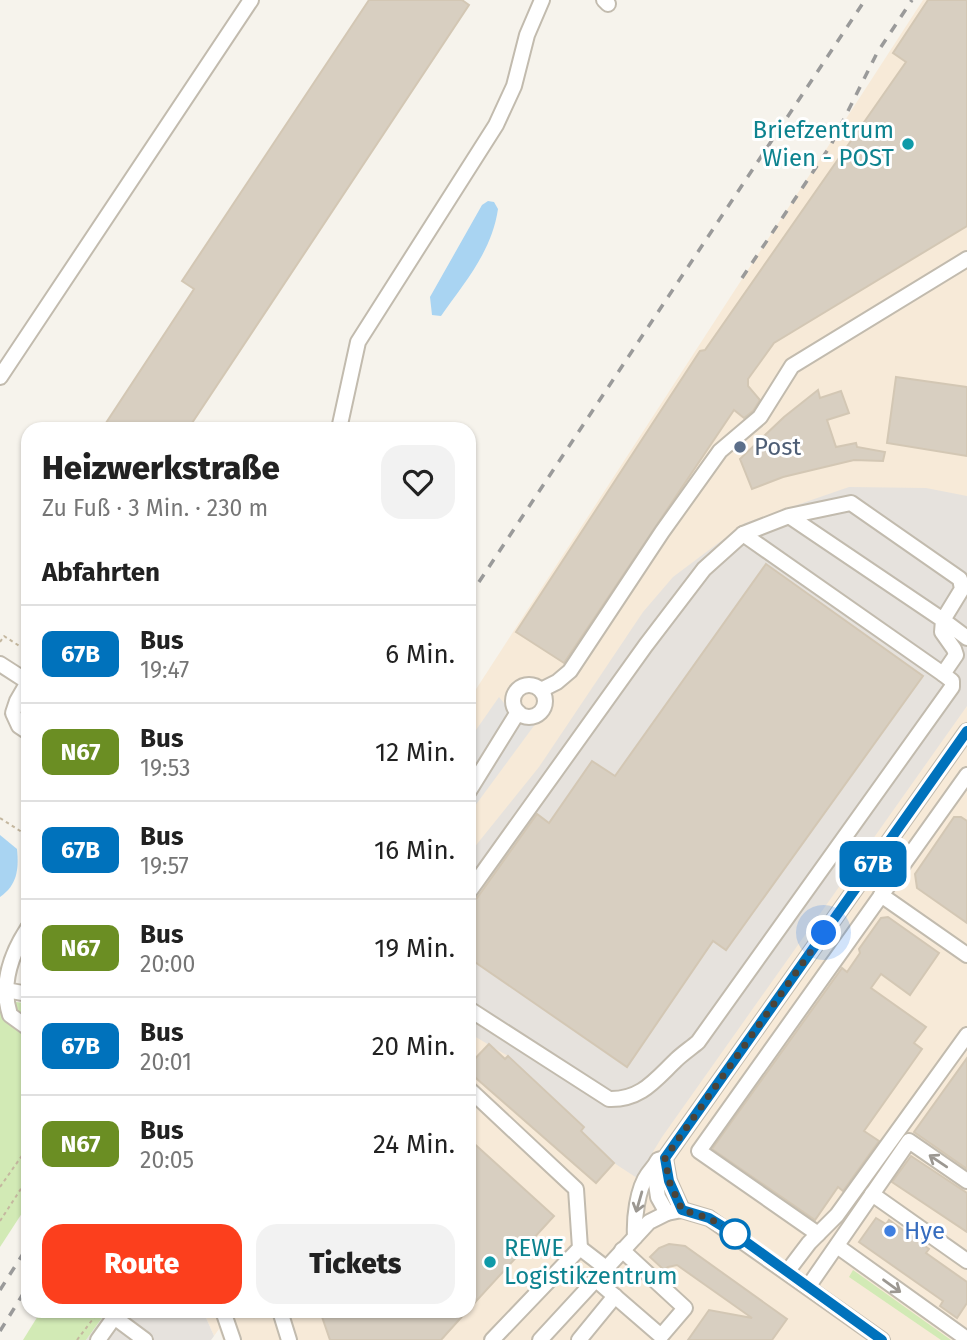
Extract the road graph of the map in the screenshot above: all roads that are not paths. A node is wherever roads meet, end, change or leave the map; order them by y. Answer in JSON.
{"nodes":[{"id":1,"x":250,"y":0,"type":"edge"},
{"id":2,"x":542,"y":0,"type":"edge"},
{"id":3,"x":967,"y":259,"type":"edge"},
{"id":4,"x":0,"y":377,"type":"edge"},
{"id":5,"x":341,"y":422,"type":"edge"},
{"id":6,"x":789,"y":516,"type":"junction"},
{"id":7,"x":743,"y":534,"type":"junction"},
{"id":8,"x":943,"y":620,"type":"junction"},
{"id":9,"x":967,"y":638,"type":"edge"},
{"id":10,"x":0,"y":664,"type":"edge"},
{"id":11,"x":943,"y":674,"type":"junction"},
{"id":12,"x":21,"y":678,"type":"edge"},
{"id":13,"x":541,"y":690,"type":"junction"},
{"id":14,"x":21,"y":694,"type":"edge"},
{"id":15,"x":518,"y":712,"type":"junction"},
{"id":16,"x":21,"y":727,"type":"edge"},
{"id":17,"x":967,"y":731,"type":"edge"},
{"id":18,"x":967,"y":775,"type":"edge"},
{"id":19,"x":476,"y":780,"type":"edge"},
{"id":20,"x":476,"y":882,"type":"edge"},
{"id":21,"x":881,"y":895,"type":"junction"},
{"id":22,"x":21,"y":938,"type":"edge"},
{"id":23,"x":967,"y":955,"type":"edge"},
{"id":24,"x":1,"y":989,"type":"edge"},
{"id":25,"x":21,"y":992,"type":"edge"},
{"id":26,"x":476,"y":1014,"type":"edge"},
{"id":27,"x":21,"y":1023,"type":"edge"},
{"id":28,"x":967,"y":1035,"type":"edge"},
{"id":29,"x":476,"y":1096,"type":"edge"},
{"id":30,"x":665,"y":1158,"type":"junction"},
{"id":31,"x":654,"y":1170,"type":"junction"},
{"id":32,"x":967,"y":1181,"type":"edge"},
{"id":33,"x":872,"y":1194,"type":"junction"},
{"id":34,"x":674,"y":1211,"type":"junction"},
{"id":35,"x":818,"y":1234,"type":"junction"},
{"id":36,"x":635,"y":1237,"type":"junction"},
{"id":37,"x":837,"y":1246,"type":"junction"},
{"id":38,"x":580,"y":1248,"type":"junction"},
{"id":39,"x":622,"y":1250,"type":"junction"},
{"id":40,"x":967,"y":1261,"type":"edge"},
{"id":41,"x":606,"y":1268,"type":"junction"},
{"id":42,"x":787,"y":1272,"type":"junction"},
{"id":43,"x":595,"y":1279,"type":"junction"},
{"id":44,"x":808,"y":1287,"type":"junction"},
{"id":45,"x":615,"y":1296,"type":"junction"},
{"id":46,"x":114,"y":1318,"type":"edge"},
{"id":47,"x":121,"y":1318,"type":"edge"},
{"id":48,"x":225,"y":1318,"type":"edge"},
{"id":49,"x":282,"y":1318,"type":"edge"},
{"id":50,"x":965,"y":1335,"type":"edge"},
{"id":51,"x":98,"y":1340,"type":"edge"},
{"id":52,"x":145,"y":1340,"type":"edge"},
{"id":53,"x":233,"y":1340,"type":"edge"},
{"id":54,"x":289,"y":1340,"type":"edge"},
{"id":55,"x":492,"y":1340,"type":"edge"},
{"id":56,"x":540,"y":1340,"type":"edge"},
{"id":57,"x":579,"y":1340,"type":"edge"},
{"id":58,"x":881,"y":1340,"type":"edge"}],
"edges":[{"from":1,"to":4,"type":"street"},
{"from":2,"to":5,"type":"street"},
{"from":3,"to":13,"type":"street"},
{"from":6,"to":7,"type":"street"},
{"from":6,"to":8,"type":"street"},
{"from":6,"to":8,"type":"street"},
{"from":7,"to":11,"type":"street"},
{"from":7,"to":20,"type":"street"},
{"from":8,"to":9,"type":"street"},
{"from":8,"to":11,"type":"street"},
{"from":10,"to":12,"type":"street"},
{"from":11,"to":26,"type":"street"},
{"from":13,"to":15,"type":"street"},
{"from":13,"to":15,"type":"street"},
{"from":14,"to":16,"type":"street"},
{"from":15,"to":19,"type":"street"},
{"from":17,"to":30,"type":"street"},
{"from":18,"to":21,"type":"street"},
{"from":21,"to":23,"type":"street"},
{"from":21,"to":35,"type":"street"},
{"from":22,"to":24,"type":"street"},
{"from":24,"to":25,"type":"street"},
{"from":24,"to":27,"type":"street"},
{"from":28,"to":35,"type":"street"},
{"from":29,"to":38,"type":"street"},
{"from":30,"to":31,"type":"street"},
{"from":30,"to":34,"type":"street"},
{"from":31,"to":34,"type":"street"},
{"from":31,"to":36,"type":"street","one_way":true},
{"from":32,"to":33,"type":"street","one_way":true},
{"from":33,"to":37,"type":"street"},
{"from":33,"to":40,"type":"street"},
{"from":34,"to":36,"type":"street"},
{"from":34,"to":42,"type":"street"},
{"from":35,"to":42,"type":"street"},
{"from":36,"to":39,"type":"street"},
{"from":37,"to":44,"type":"street"},
{"from":37,"to":50,"type":"street","one_way":true},
{"from":38,"to":41,"type":"street"},
{"from":38,"to":55,"type":"street"},
{"from":39,"to":41,"type":"street"},
{"from":39,"to":45,"type":"street"},
{"from":41,"to":43,"type":"street"},
{"from":42,"to":44,"type":"street"},
{"from":43,"to":45,"type":"street"},
{"from":43,"to":56,"type":"street"},
{"from":44,"to":58,"type":"street"},
{"from":45,"to":57,"type":"street"},
{"from":46,"to":51,"type":"street"},
{"from":47,"to":52,"type":"street"},
{"from":48,"to":53,"type":"street"},
{"from":49,"to":54,"type":"street"}]}
